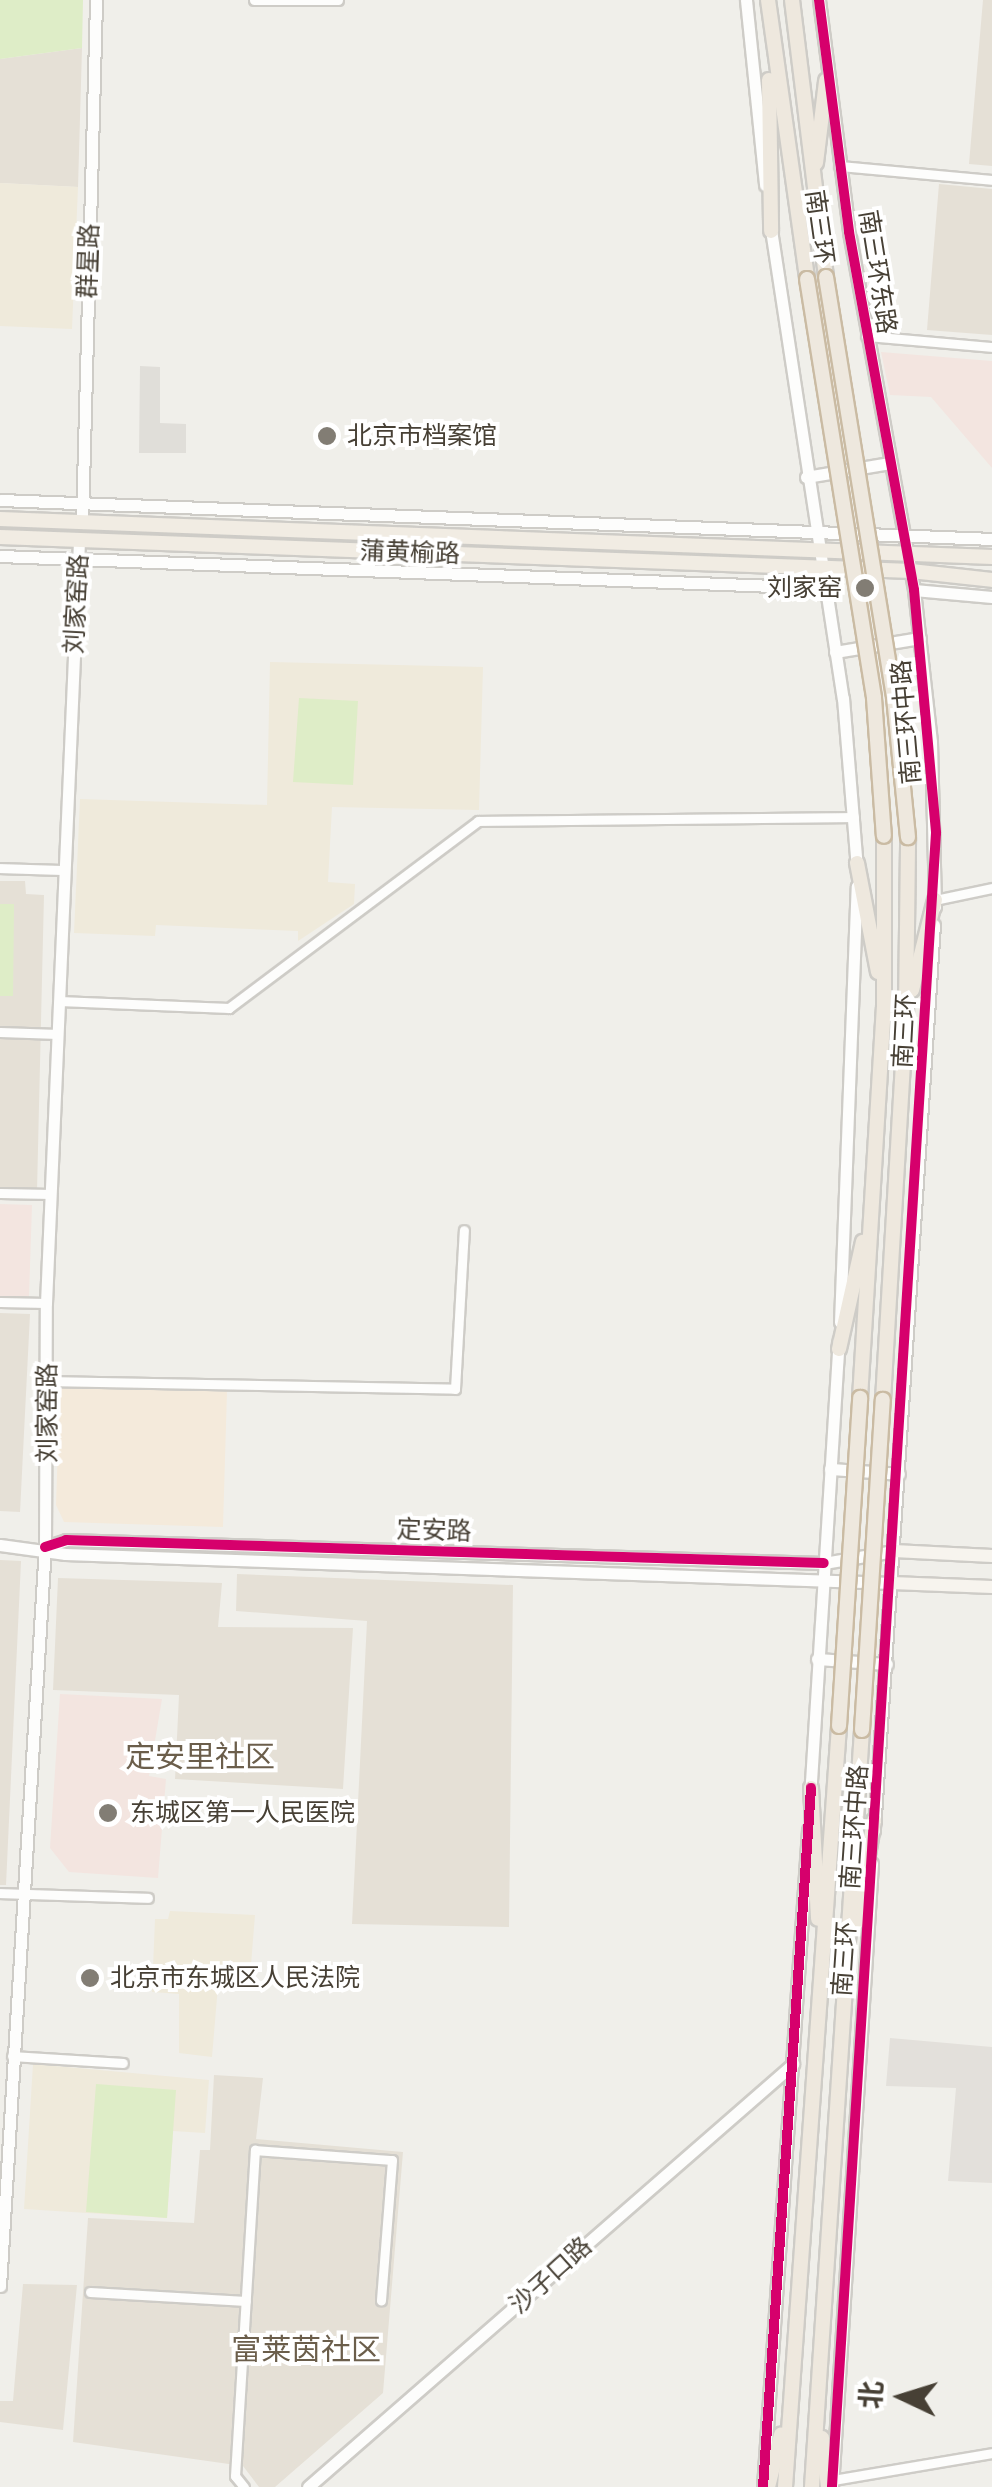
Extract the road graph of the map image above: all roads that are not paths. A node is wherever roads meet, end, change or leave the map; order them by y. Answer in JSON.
{"nodes":[{"id":1,"x":96,"y":0,"type":"edge"},
{"id":2,"x":254,"y":0,"type":"edge"},
{"id":3,"x":338,"y":0,"type":"edge"},
{"id":4,"x":746,"y":0,"type":"edge"},
{"id":5,"x":792,"y":0,"type":"edge"},
{"id":6,"x":819,"y":0,"type":"edge"},
{"id":7,"x":768,"y":4,"type":"edge"},
{"id":8,"x":826,"y":82,"type":"junction"},
{"id":9,"x":839,"y":166,"type":"junction"},
{"id":10,"x":992,"y":180,"type":"edge"},
{"id":11,"x":813,"y":183,"type":"junction"},
{"id":12,"x":771,"y":231,"type":"junction"},
{"id":13,"x":866,"y":336,"type":"junction"},
{"id":14,"x":992,"y":347,"type":"edge"},
{"id":15,"x":890,"y":463,"type":"junction"},
{"id":16,"x":806,"y":477,"type":"junction"},
{"id":17,"x":0,"y":500,"type":"edge"},
{"id":18,"x":83,"y":503,"type":"junction"},
{"id":19,"x":0,"y":519,"type":"edge"},
{"id":20,"x":82,"y":522,"type":"junction"},
{"id":21,"x":814,"y":529,"type":"junction"},
{"id":22,"x":904,"y":531,"type":"junction"},
{"id":23,"x":0,"y":537,"type":"edge"},
{"id":24,"x":992,"y":539,"type":"edge"},
{"id":25,"x":79,"y":540,"type":"junction"},
{"id":26,"x":818,"y":548,"type":"junction"},
{"id":27,"x":907,"y":550,"type":"junction"},
{"id":28,"x":420,"y":553,"type":"junction"},
{"id":29,"x":0,"y":556,"type":"edge"},
{"id":30,"x":992,"y":557,"type":"edge"},
{"id":31,"x":78,"y":560,"type":"junction"},
{"id":32,"x":821,"y":568,"type":"junction"},
{"id":33,"x":911,"y":571,"type":"junction"},
{"id":34,"x":434,"y":573,"type":"junction"},
{"id":35,"x":992,"y":580,"type":"edge"},
{"id":36,"x":824,"y":588,"type":"junction"},
{"id":37,"x":914,"y":590,"type":"junction"},
{"id":38,"x":992,"y":597,"type":"edge"},
{"id":39,"x":920,"y":638,"type":"junction"},
{"id":40,"x":834,"y":652,"type":"junction"},
{"id":41,"x":854,"y":817,"type":"junction"},
{"id":42,"x":857,"y":863,"type":"junction"},
{"id":43,"x":0,"y":868,"type":"edge"},
{"id":44,"x":65,"y":870,"type":"junction"},
{"id":45,"x":992,"y":888,"type":"edge"},
{"id":46,"x":935,"y":900,"type":"junction"},
{"id":47,"x":59,"y":1002,"type":"junction"},
{"id":48,"x":884,"y":1008,"type":"junction"},
{"id":49,"x":906,"y":1010,"type":"junction"},
{"id":50,"x":0,"y":1032,"type":"edge"},
{"id":51,"x":58,"y":1034,"type":"junction"},
{"id":52,"x":0,"y":1194,"type":"edge"},
{"id":53,"x":51,"y":1194,"type":"junction"},
{"id":54,"x":874,"y":1198,"type":"junction"},
{"id":55,"x":464,"y":1230,"type":"dead end"},
{"id":56,"x":0,"y":1302,"type":"edge"},
{"id":57,"x":46,"y":1304,"type":"junction"},
{"id":58,"x":839,"y":1349,"type":"junction"},
{"id":59,"x":50,"y":1381,"type":"junction"},
{"id":60,"x":830,"y":1469,"type":"junction"},
{"id":61,"x":899,"y":1474,"type":"junction"},
{"id":62,"x":0,"y":1546,"type":"edge"},
{"id":63,"x":45,"y":1547,"type":"junction"},
{"id":64,"x":894,"y":1551,"type":"junction"},
{"id":65,"x":992,"y":1556,"type":"edge"},
{"id":66,"x":824,"y":1563,"type":"junction"},
{"id":67,"x":822,"y":1581,"type":"junction"},
{"id":68,"x":892,"y":1584,"type":"junction"},
{"id":69,"x":992,"y":1588,"type":"edge"},
{"id":70,"x":817,"y":1658,"type":"junction"},
{"id":71,"x":887,"y":1664,"type":"junction"},
{"id":72,"x":810,"y":1788,"type":"junction"},
{"id":73,"x":874,"y":1821,"type":"junction"},
{"id":74,"x":0,"y":1893,"type":"edge"},
{"id":75,"x":24,"y":1894,"type":"junction"},
{"id":76,"x":148,"y":1898,"type":"dead end"},
{"id":77,"x":822,"y":1980,"type":"junction"},
{"id":78,"x":842,"y":1998,"type":"junction"},
{"id":79,"x":12,"y":2056,"type":"junction"},
{"id":80,"x":122,"y":2063,"type":"dead end"},
{"id":81,"x":793,"y":2064,"type":"junction"},
{"id":82,"x":3,"y":2189,"type":"edge"},
{"id":83,"x":0,"y":2286,"type":"edge"},
{"id":84,"x":90,"y":2292,"type":"dead end"},
{"id":85,"x":246,"y":2301,"type":"junction"},
{"id":86,"x":381,"y":2301,"type":"dead end"},
{"id":87,"x":789,"y":2405,"type":"junction"},
{"id":88,"x":818,"y":2405,"type":"junction"},
{"id":89,"x":992,"y":2453,"type":"edge"},
{"id":90,"x":320,"y":2482,"type":"edge"},
{"id":91,"x":831,"y":2485,"type":"edge"},
{"id":92,"x":244,"y":2487,"type":"edge"},
{"id":93,"x":308,"y":2487,"type":"edge"},
{"id":94,"x":766,"y":2487,"type":"edge"},
{"id":95,"x":785,"y":2487,"type":"edge"},
{"id":96,"x":812,"y":2487,"type":"edge"}],
"edges":[{"from":1,"to":18,"type":"street","name":"群星路"},
{"from":2,"to":3,"type":"street"},
{"from":4,"to":12,"type":"street"},
{"from":5,"to":11,"type":"highway","name":"南三环"},
{"from":6,"to":8,"type":"street","name":"南三环东路"},
{"from":7,"to":12,"type":"highway"},
{"from":7,"to":48,"type":"highway","name":"南三环","bridge":true},
{"from":8,"to":9,"type":"street","name":"南三环东路"},
{"from":8,"to":11,"type":"highway"},
{"from":9,"to":10,"type":"street"},
{"from":9,"to":13,"type":"street","name":"南三环东路"},
{"from":11,"to":49,"type":"highway","name":"南三环","bridge":true},
{"from":12,"to":16,"type":"street"},
{"from":13,"to":14,"type":"street"},
{"from":13,"to":15,"type":"street","name":"南三环东路"},
{"from":15,"to":16,"type":"street"},
{"from":15,"to":22,"type":"street","name":"南三环东路"},
{"from":16,"to":21,"type":"street"},
{"from":17,"to":18,"type":"street"},
{"from":18,"to":20,"type":"street","name":"群星路"},
{"from":18,"to":21,"type":"street"},
{"from":19,"to":20,"type":"main road","name":"蒲黄榆路"},
{"from":20,"to":26,"type":"main road","name":"蒲黄榆路"},
{"from":21,"to":22,"type":"street"},
{"from":21,"to":26,"type":"street"},
{"from":22,"to":24,"type":"street"},
{"from":22,"to":27,"type":"street","name":"南三环东路"},
{"from":23,"to":25,"type":"main road","name":"蒲黄榆路"},
{"from":25,"to":28,"type":"main road","name":"蒲黄榆路"},
{"from":25,"to":31,"type":"street","name":"刘家窑路"},
{"from":26,"to":27,"type":"main road","name":"蒲黄榆路"},
{"from":26,"to":32,"type":"street","name":"南三环中路"},
{"from":27,"to":30,"type":"main road","name":"蒲黄榆路"},
{"from":27,"to":33,"type":"street","name":"南三环东路"},
{"from":28,"to":32,"type":"main road","name":"蒲黄榆路"},
{"from":28,"to":34,"type":"street"},
{"from":29,"to":31,"type":"street"},
{"from":31,"to":34,"type":"street"},
{"from":31,"to":44,"type":"street","name":"刘家窑路"},
{"from":32,"to":33,"type":"main road","name":"蒲黄榆路"},
{"from":32,"to":36,"type":"street","name":"南三环中路"},
{"from":33,"to":35,"type":"main road","name":"蒲黄榆路"},
{"from":33,"to":37,"type":"street","name":"南三环中路"},
{"from":34,"to":36,"type":"street"},
{"from":36,"to":40,"type":"street","name":"南三环中路"},
{"from":37,"to":38,"type":"street"},
{"from":37,"to":39,"type":"street","name":"南三环中路"},
{"from":39,"to":40,"type":"street"},
{"from":39,"to":46,"type":"street","name":"南三环中路"},
{"from":40,"to":41,"type":"street","name":"南三环中路"},
{"from":41,"to":42,"type":"street","name":"南三环中路"},
{"from":41,"to":47,"type":"street"},
{"from":42,"to":48,"type":"highway"},
{"from":42,"to":58,"type":"street","name":"南三环中路"},
{"from":43,"to":44,"type":"street"},
{"from":44,"to":47,"type":"street","name":"刘家窑路"},
{"from":45,"to":46,"type":"street"},
{"from":46,"to":49,"type":"highway"},
{"from":46,"to":61,"type":"street","name":"南三环中路"},
{"from":47,"to":51,"type":"street","name":"刘家窑路"},
{"from":48,"to":54,"type":"highway","name":"南三环"},
{"from":49,"to":78,"type":"highway","name":"南三环","bridge":true},
{"from":50,"to":51,"type":"street"},
{"from":51,"to":53,"type":"street","name":"刘家窑路"},
{"from":52,"to":53,"type":"street"},
{"from":53,"to":57,"type":"street","name":"刘家窑路"},
{"from":54,"to":58,"type":"highway"},
{"from":54,"to":77,"type":"highway","name":"南三环","bridge":true},
{"from":55,"to":59,"type":"street"},
{"from":56,"to":57,"type":"street"},
{"from":57,"to":59,"type":"street","name":"刘家窑路"},
{"from":58,"to":60,"type":"street","name":"南三环中路"},
{"from":59,"to":63,"type":"street","name":"刘家窑路"},
{"from":60,"to":61,"type":"street"},
{"from":60,"to":66,"type":"street","name":"南三环中路"},
{"from":61,"to":64,"type":"street","name":"南三环中路"},
{"from":62,"to":63,"type":"street"},
{"from":63,"to":66,"type":"street","name":"定安路"},
{"from":63,"to":67,"type":"street","name":"定安路"},
{"from":63,"to":75,"type":"street","name":"刘家窑路"},
{"from":64,"to":65,"type":"main road"},
{"from":64,"to":66,"type":"street","name":"定安路"},
{"from":64,"to":68,"type":"street","name":"南三环中路"},
{"from":66,"to":67,"type":"street","name":"南三环中路"},
{"from":67,"to":68,"type":"street","name":"定安路"},
{"from":67,"to":70,"type":"street","name":"南三环中路"},
{"from":68,"to":69,"type":"main road"},
{"from":68,"to":71,"type":"street","name":"南三环中路"},
{"from":70,"to":71,"type":"street"},
{"from":70,"to":72,"type":"street","name":"南三环中路"},
{"from":71,"to":73,"type":"street","name":"南三环中路"},
{"from":72,"to":77,"type":"highway"},
{"from":72,"to":81,"type":"street","name":"南三环中路"},
{"from":73,"to":78,"type":"highway"},
{"from":73,"to":91,"type":"street","name":"南三环中路"},
{"from":74,"to":75,"type":"street"},
{"from":75,"to":76,"type":"street"},
{"from":75,"to":79,"type":"street","name":"刘家窑路"},
{"from":77,"to":87,"type":"highway","name":"南三环"},
{"from":78,"to":88,"type":"highway","name":"南三环"},
{"from":79,"to":80,"type":"street"},
{"from":79,"to":82,"type":"street","name":"刘家窑路"},
{"from":81,"to":90,"type":"street","name":"沙子口路"},
{"from":81,"to":94,"type":"street","name":"南三环中路"},
{"from":82,"to":83,"type":"street","name":"刘家窑路"},
{"from":84,"to":85,"type":"street"},
{"from":85,"to":86,"type":"street"},
{"from":85,"to":92,"type":"street"},
{"from":87,"to":94,"type":"highway"},
{"from":87,"to":95,"type":"highway"},
{"from":88,"to":91,"type":"highway"},
{"from":88,"to":96,"type":"highway","name":"南三环"},
{"from":89,"to":91,"type":"street"},
{"from":90,"to":93,"type":"street","name":"沙子口路"}]}
